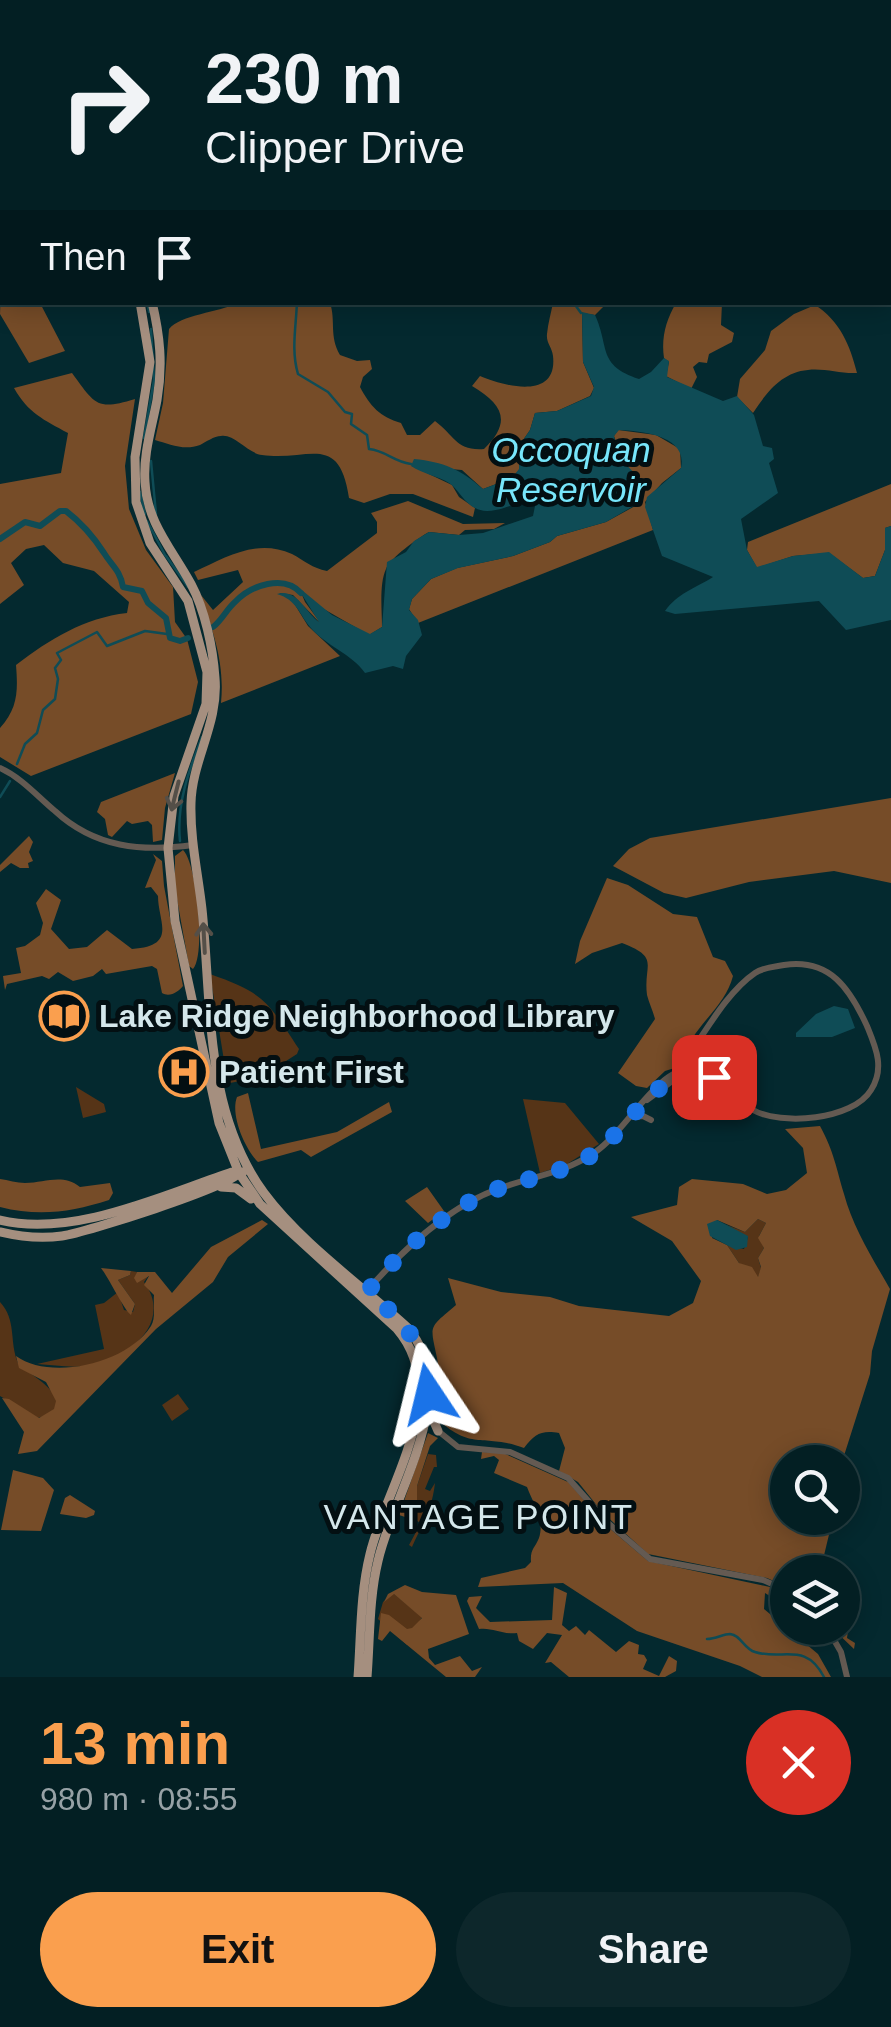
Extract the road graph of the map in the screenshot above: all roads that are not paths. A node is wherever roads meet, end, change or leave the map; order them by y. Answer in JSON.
{"nodes":[{"id":1,"x":140,"y":305,"type":"edge"},
{"id":2,"x":153,"y":305,"type":"edge"},
{"id":3,"x":0,"y":768,"type":"edge"},
{"id":4,"x":193,"y":845,"type":"junction"},
{"id":5,"x":168,"y":848,"type":"junction"},
{"id":6,"x":206,"y":994,"type":"junction"},
{"id":7,"x":192,"y":996,"type":"junction"},
{"id":8,"x":687,"y":1071,"type":"junction"},
{"id":9,"x":633,"y":1117,"type":"junction"},
{"id":10,"x":650,"y":1120,"type":"dead end"},
{"id":11,"x":226,"y":1143,"type":"junction"},
{"id":12,"x":244,"y":1172,"type":"junction"},
{"id":13,"x":212,"y":1183,"type":"junction"},
{"id":14,"x":270,"y":1215,"type":"junction"},
{"id":15,"x":0,"y":1220,"type":"edge"},
{"id":16,"x":0,"y":1232,"type":"edge"},
{"id":17,"x":365,"y":1294,"type":"junction"},
{"id":18,"x":426,"y":1406,"type":"junction"},
{"id":19,"x":419,"y":1419,"type":"junction"},
{"id":20,"x":438,"y":1431,"type":"junction"},
{"id":21,"x":770,"y":1583,"type":"edge"},
{"id":22,"x":838,"y":1645,"type":"edge"},
{"id":23,"x":358,"y":1677,"type":"edge"},
{"id":24,"x":367,"y":1677,"type":"edge"},
{"id":25,"x":847,"y":1677,"type":"edge"}],
"edges":[{"from":1,"to":5,"type":"main road","one_way":true},
{"from":2,"to":4,"type":"main road"},
{"from":3,"to":5,"type":"street"},
{"from":4,"to":5,"type":"street"},
{"from":6,"to":4,"type":"main road","one_way":true},
{"from":5,"to":7,"type":"main road"},
{"from":6,"to":7,"type":"main road"},
{"from":6,"to":12,"type":"main road"},
{"from":7,"to":11,"type":"main road"},
{"from":8,"to":8,"type":"street"},
{"from":8,"to":9,"type":"street"},
{"from":9,"to":10,"type":"street"},
{"from":9,"to":17,"type":"street"},
{"from":11,"to":12,"type":"main road"},
{"from":11,"to":13,"type":"main road"},
{"from":12,"to":13,"type":"main road"},
{"from":12,"to":14,"type":"main road"},
{"from":12,"to":17,"type":"main road"},
{"from":13,"to":14,"type":"main road"},
{"from":13,"to":15,"type":"main road"},
{"from":13,"to":16,"type":"main road"},
{"from":14,"to":17,"type":"main road"},
{"from":17,"to":18,"type":"main road"},
{"from":17,"to":19,"type":"main road"},
{"from":18,"to":19,"type":"main road"},
{"from":18,"to":20,"type":"main road"},
{"from":19,"to":20,"type":"street"},
{"from":19,"to":23,"type":"main road"},
{"from":19,"to":24,"type":"main road"},
{"from":20,"to":21,"type":"street"},
{"from":22,"to":25,"type":"street"}]}
